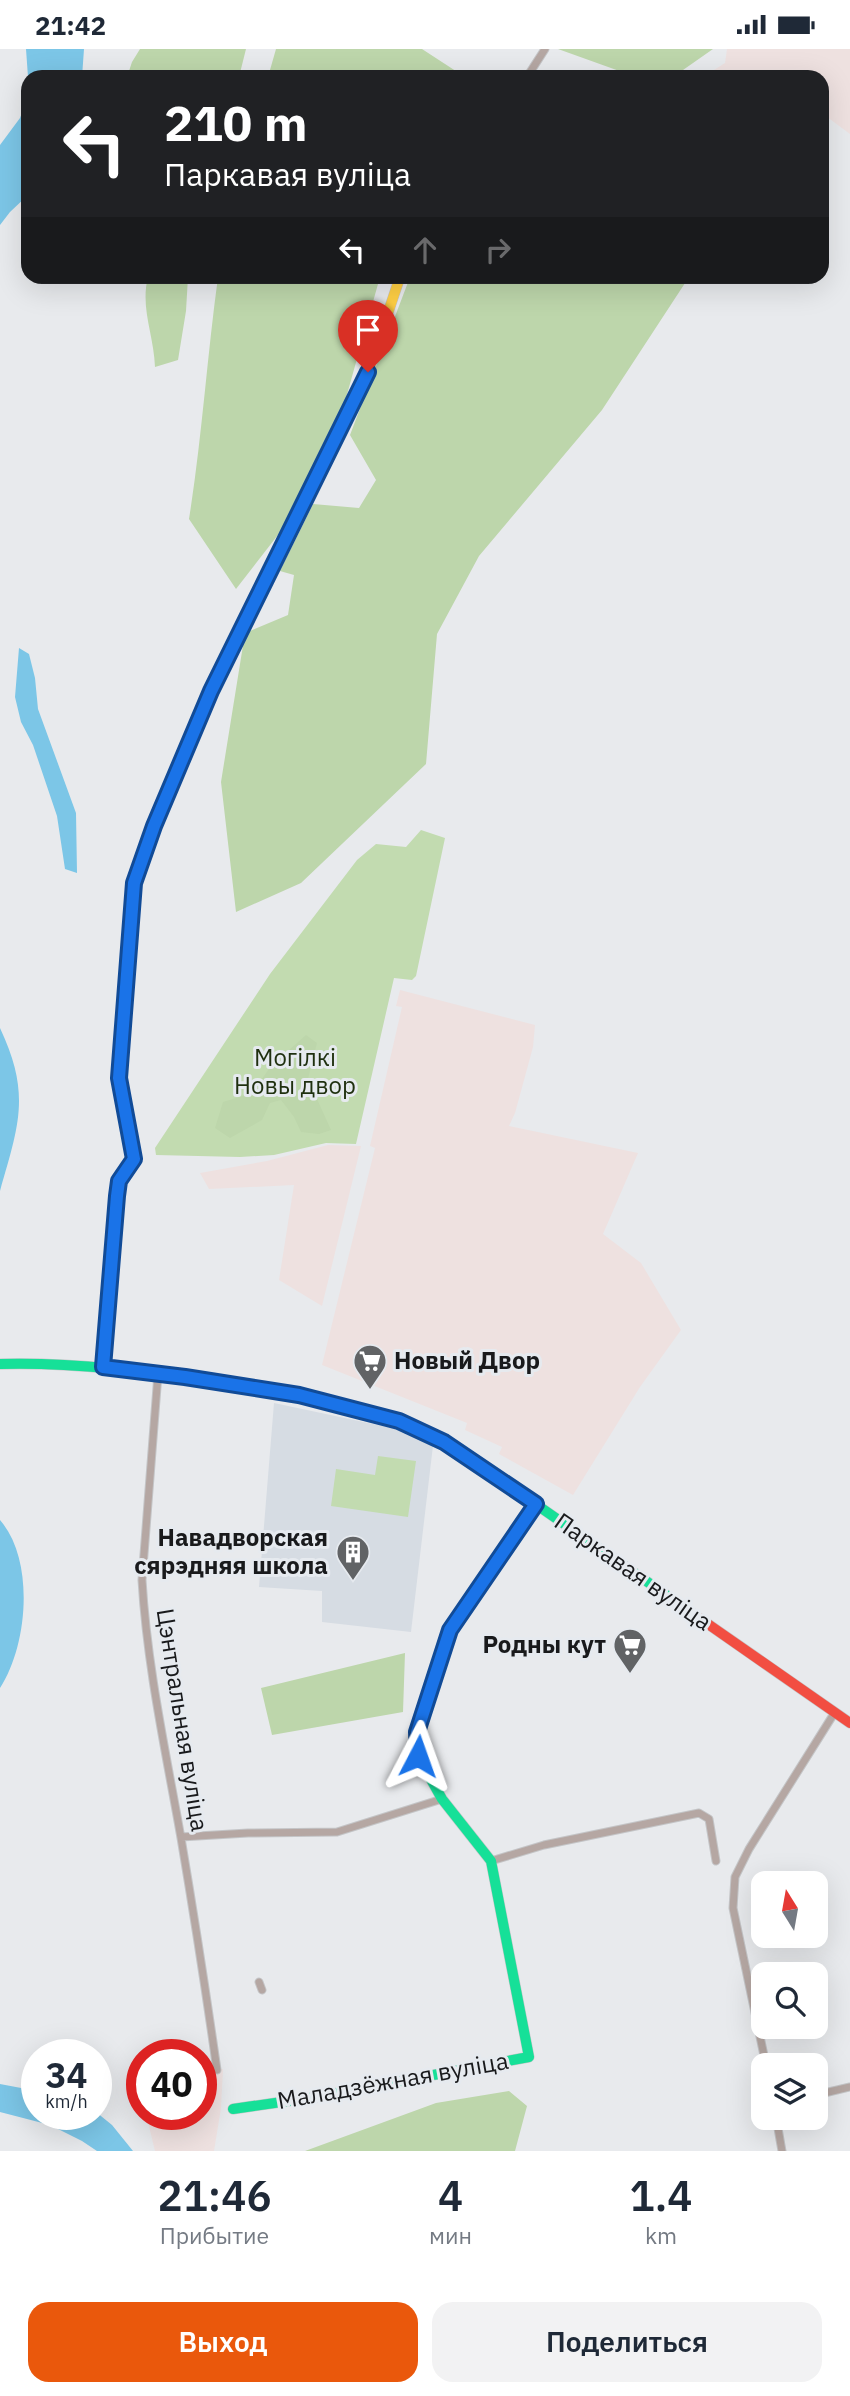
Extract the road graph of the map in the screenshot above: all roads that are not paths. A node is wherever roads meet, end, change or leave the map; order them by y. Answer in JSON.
{"nodes":[{"id":1,"x":545,"y":49,"type":"edge"},
{"id":2,"x":532,"y":70,"type":"edge"},
{"id":3,"x":398,"y":284,"type":"edge"},
{"id":4,"x":0,"y":1364,"type":"edge"},
{"id":5,"x":103,"y":1367,"type":"junction"},
{"id":6,"x":158,"y":1374,"type":"junction"},
{"id":7,"x":536,"y":1504,"type":"junction"},
{"id":8,"x":835,"y":1712,"type":"junction"},
{"id":9,"x":850,"y":1723,"type":"edge"},
{"id":10,"x":442,"y":1799,"type":"junction"},
{"id":11,"x":181,"y":1837,"type":"junction"},
{"id":12,"x":491,"y":1861,"type":"junction"},
{"id":13,"x":716,"y":1861,"type":"dead end"},
{"id":14,"x":212,"y":2039,"type":"edge"},
{"id":15,"x":763,"y":2053,"type":"edge"},
{"id":16,"x":850,"y":2087,"type":"edge"},
{"id":17,"x":828,"y":2092,"type":"edge"},
{"id":18,"x":233,"y":2109,"type":"dead end"},
{"id":19,"x":778,"y":2130,"type":"edge"},
{"id":20,"x":782,"y":2151,"type":"edge"}],
"edges":[{"from":1,"to":2,"type":"street"},
{"from":3,"to":5,"type":"street"},
{"from":4,"to":5,"type":"street","name":"Паркавая вуліца"},
{"from":5,"to":6,"type":"street","name":"Паркавая вуліца"},
{"from":6,"to":7,"type":"street","name":"Паркавая вуліца"},
{"from":6,"to":11,"type":"street","name":"Цэнтральная вуліца"},
{"from":7,"to":8,"type":"street","name":"Паркавая вуліца"},
{"from":7,"to":10,"type":"street","name":"Маладзёжная вуліца"},
{"from":8,"to":9,"type":"street","name":"Паркавая вуліца"},
{"from":8,"to":15,"type":"street"},
{"from":10,"to":11,"type":"street"},
{"from":10,"to":12,"type":"street","name":"Маладзёжная вуліца"},
{"from":11,"to":14,"type":"street","name":"Цэнтральная вуліца"},
{"from":12,"to":13,"type":"street"},
{"from":12,"to":18,"type":"street","name":"Маладзёжная вуліца"},
{"from":16,"to":17,"type":"street"},
{"from":19,"to":20,"type":"street"}]}
